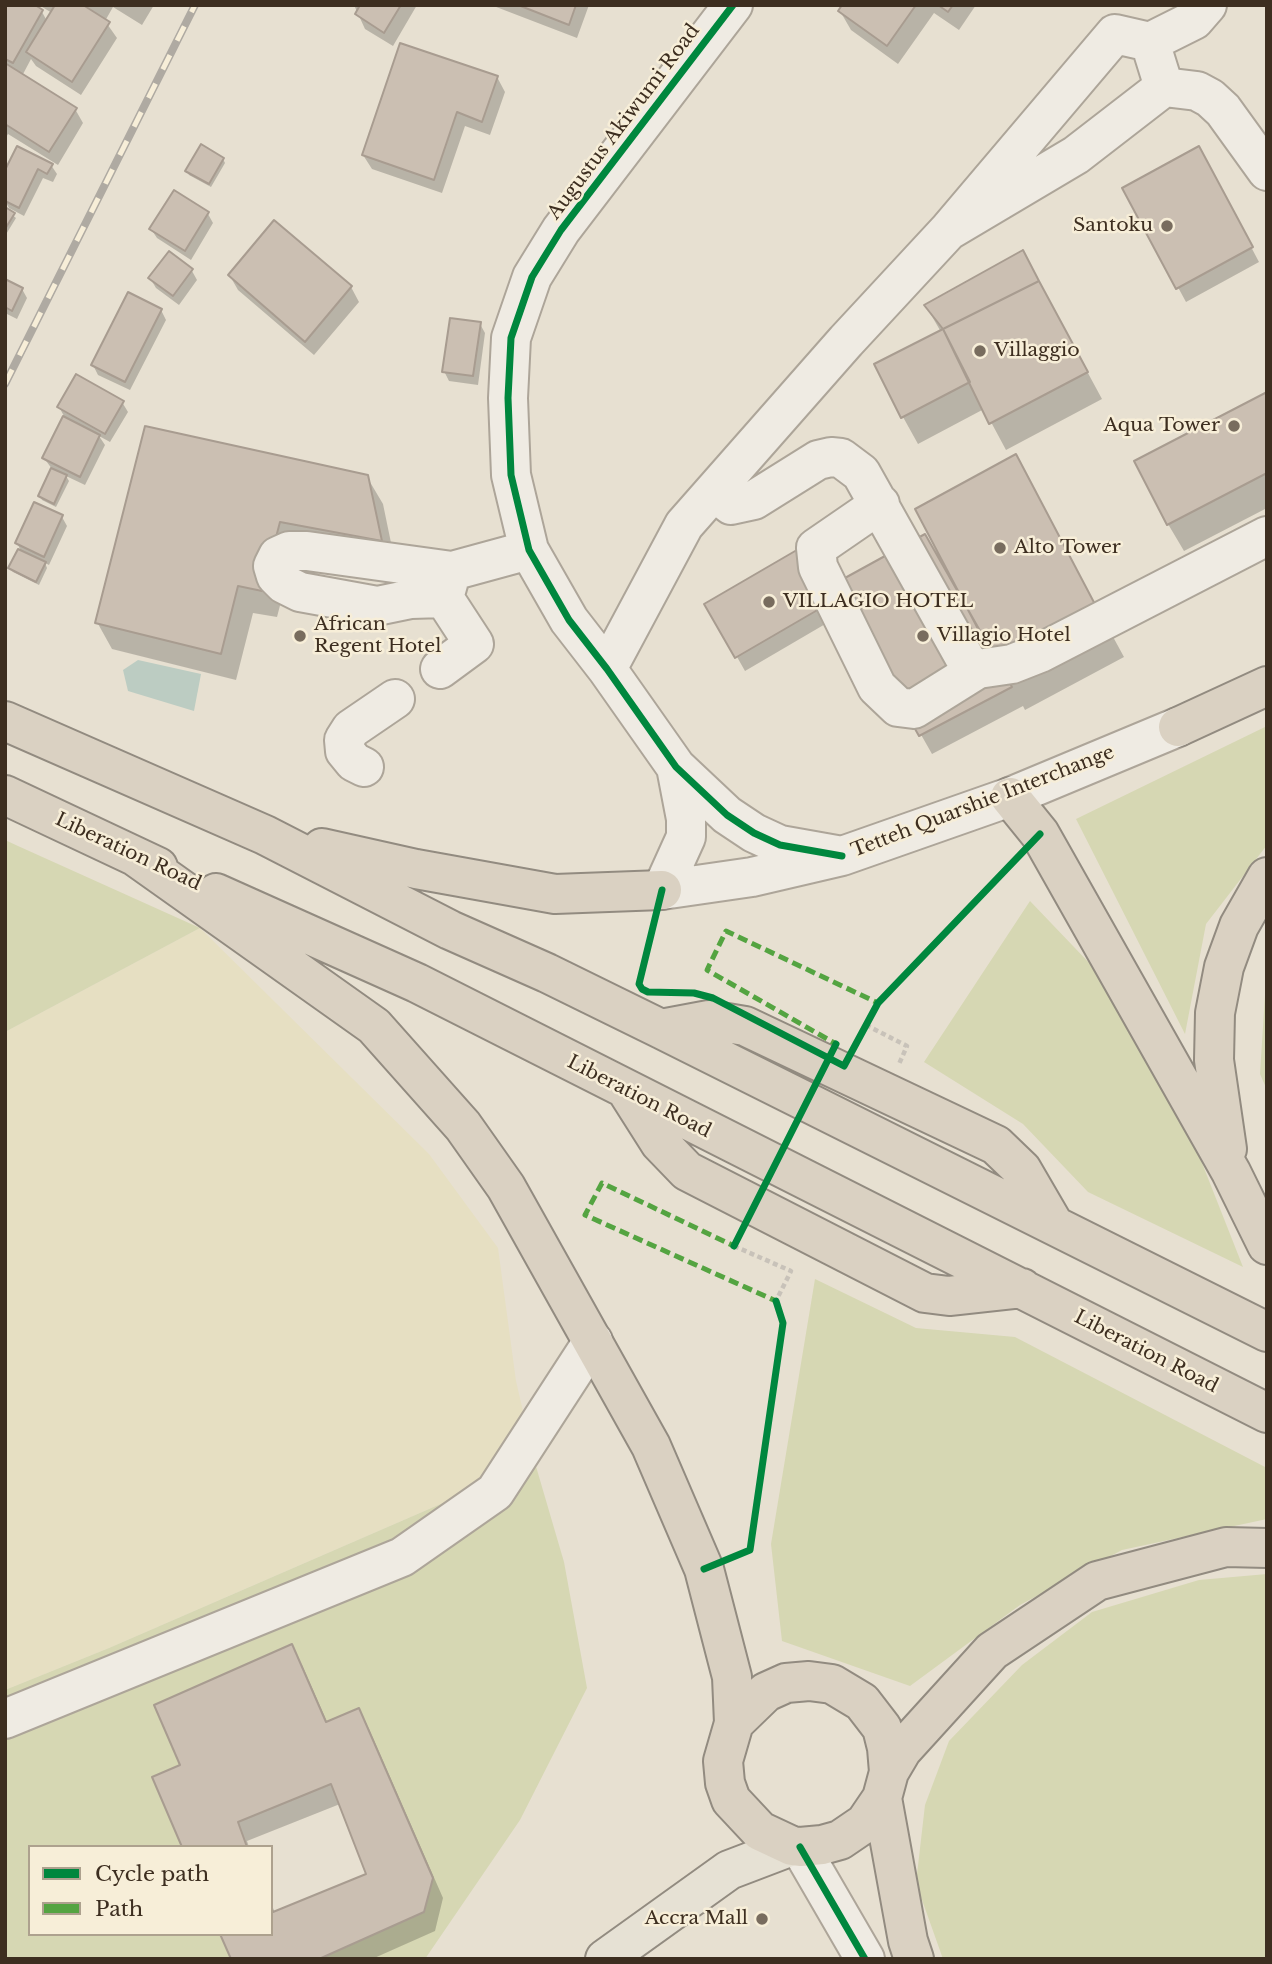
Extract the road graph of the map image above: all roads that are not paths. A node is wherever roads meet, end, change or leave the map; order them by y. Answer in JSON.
{"nodes":[{"id":1,"x":733,"y":5,"type":"edge"},
{"id":2,"x":1207,"y":5,"type":"edge"},
{"id":3,"x":1150,"y":42,"type":"junction"},
{"id":4,"x":1164,"y":87,"type":"junction"},
{"id":5,"x":1045,"y":115,"type":"junction"},
{"id":6,"x":1076,"y":155,"type":"junction"},
{"id":7,"x":1267,"y":171,"type":"edge"},
{"id":8,"x":948,"y":231,"type":"junction"},
{"id":9,"x":714,"y":492,"type":"junction"},
{"id":10,"x":880,"y":504,"type":"junction"},
{"id":11,"x":1267,"y":536,"type":"edge"},
{"id":12,"x":529,"y":550,"type":"junction"},
{"id":13,"x":440,"y":668,"type":"dead end"},
{"id":14,"x":607,"y":669,"type":"junction"},
{"id":15,"x":978,"y":669,"type":"junction"},
{"id":16,"x":1267,"y":687,"type":"edge"},
{"id":17,"x":396,"y":699,"type":"dead end"},
{"id":18,"x":5,"y":721,"type":"edge"},
{"id":19,"x":1178,"y":727,"type":"joint"},
{"id":20,"x":365,"y":767,"type":"dead end"},
{"id":21,"x":676,"y":767,"type":"junction"},
{"id":22,"x":5,"y":794,"type":"edge"},
{"id":23,"x":1010,"y":797,"type":"junction"},
{"id":24,"x":265,"y":835,"type":"junction"},
{"id":25,"x":842,"y":856,"type":"junction"},
{"id":26,"x":136,"y":857,"type":"junction"},
{"id":27,"x":1267,"y":877,"type":"edge"},
{"id":28,"x":662,"y":890,"type":"junction"},
{"id":29,"x":1231,"y":1172,"type":"junction"},
{"id":30,"x":1267,"y":1245,"type":"edge"},
{"id":31,"x":1267,"y":1332,"type":"edge"},
{"id":32,"x":593,"y":1340,"type":"junction"},
{"id":33,"x":1267,"y":1413,"type":"edge"},
{"id":34,"x":1267,"y":1548,"type":"edge"},
{"id":35,"x":5,"y":1718,"type":"edge"},
{"id":36,"x":734,"y":1723,"type":"junction"},
{"id":37,"x":886,"y":1785,"type":"junction"},
{"id":38,"x":796,"y":1847,"type":"junction"},
{"id":39,"x":606,"y":1958,"type":"edge"},
{"id":40,"x":865,"y":1959,"type":"edge"},
{"id":41,"x":914,"y":1959,"type":"edge"}],
"edges":[{"from":1,"to":12,"type":"street","name":"Augustus Akiwumi Road"},
{"from":2,"to":3,"type":"street"},
{"from":3,"to":4,"type":"street"},
{"from":3,"to":5,"type":"street"},
{"from":4,"to":6,"type":"street"},
{"from":4,"to":7,"type":"street"},
{"from":5,"to":6,"type":"street"},
{"from":5,"to":8,"type":"street"},
{"from":6,"to":8,"type":"street"},
{"from":8,"to":9,"type":"street"},
{"from":9,"to":10,"type":"street"},
{"from":9,"to":14,"type":"street"},
{"from":10,"to":15,"type":"street"},
{"from":10,"to":15,"type":"street"},
{"from":11,"to":15,"type":"street"},
{"from":12,"to":13,"type":"street"},
{"from":12,"to":14,"type":"street","name":"Augustus Akiwumi Road"},
{"from":14,"to":21,"type":"street","name":"Augustus Akiwumi Road"},
{"from":16,"to":19,"type":"highway"},
{"from":17,"to":20,"type":"street"},
{"from":18,"to":24,"type":"highway"},
{"from":19,"to":23,"type":"street","name":"Tetteh Quarshie Interchange"},
{"from":21,"to":25,"type":"street","name":"Augustus Akiwumi Road"},
{"from":21,"to":28,"type":"street","name":"Augustus Akiwumi Road"},
{"from":22,"to":26,"type":"highway","name":"Liberation Road"},
{"from":23,"to":25,"type":"street","name":"Tetteh Quarshie Interchange"},
{"from":23,"to":29,"type":"highway"},
{"from":24,"to":28,"type":"highway"},
{"from":24,"to":31,"type":"highway"},
{"from":25,"to":28,"type":"street","name":"Tetteh Quarshie Interchange"},
{"from":26,"to":32,"type":"highway"},
{"from":26,"to":33,"type":"highway","name":"Liberation Road"},
{"from":27,"to":29,"type":"highway"},
{"from":29,"to":30,"type":"highway"},
{"from":32,"to":35,"type":"street"},
{"from":32,"to":36,"type":"highway"},
{"from":34,"to":37,"type":"highway"},
{"from":36,"to":37,"type":"highway"},
{"from":36,"to":38,"type":"highway"},
{"from":37,"to":38,"type":"highway"},
{"from":37,"to":41,"type":"highway"},
{"from":38,"to":39,"type":"main road"},
{"from":38,"to":40,"type":"street"}]}
